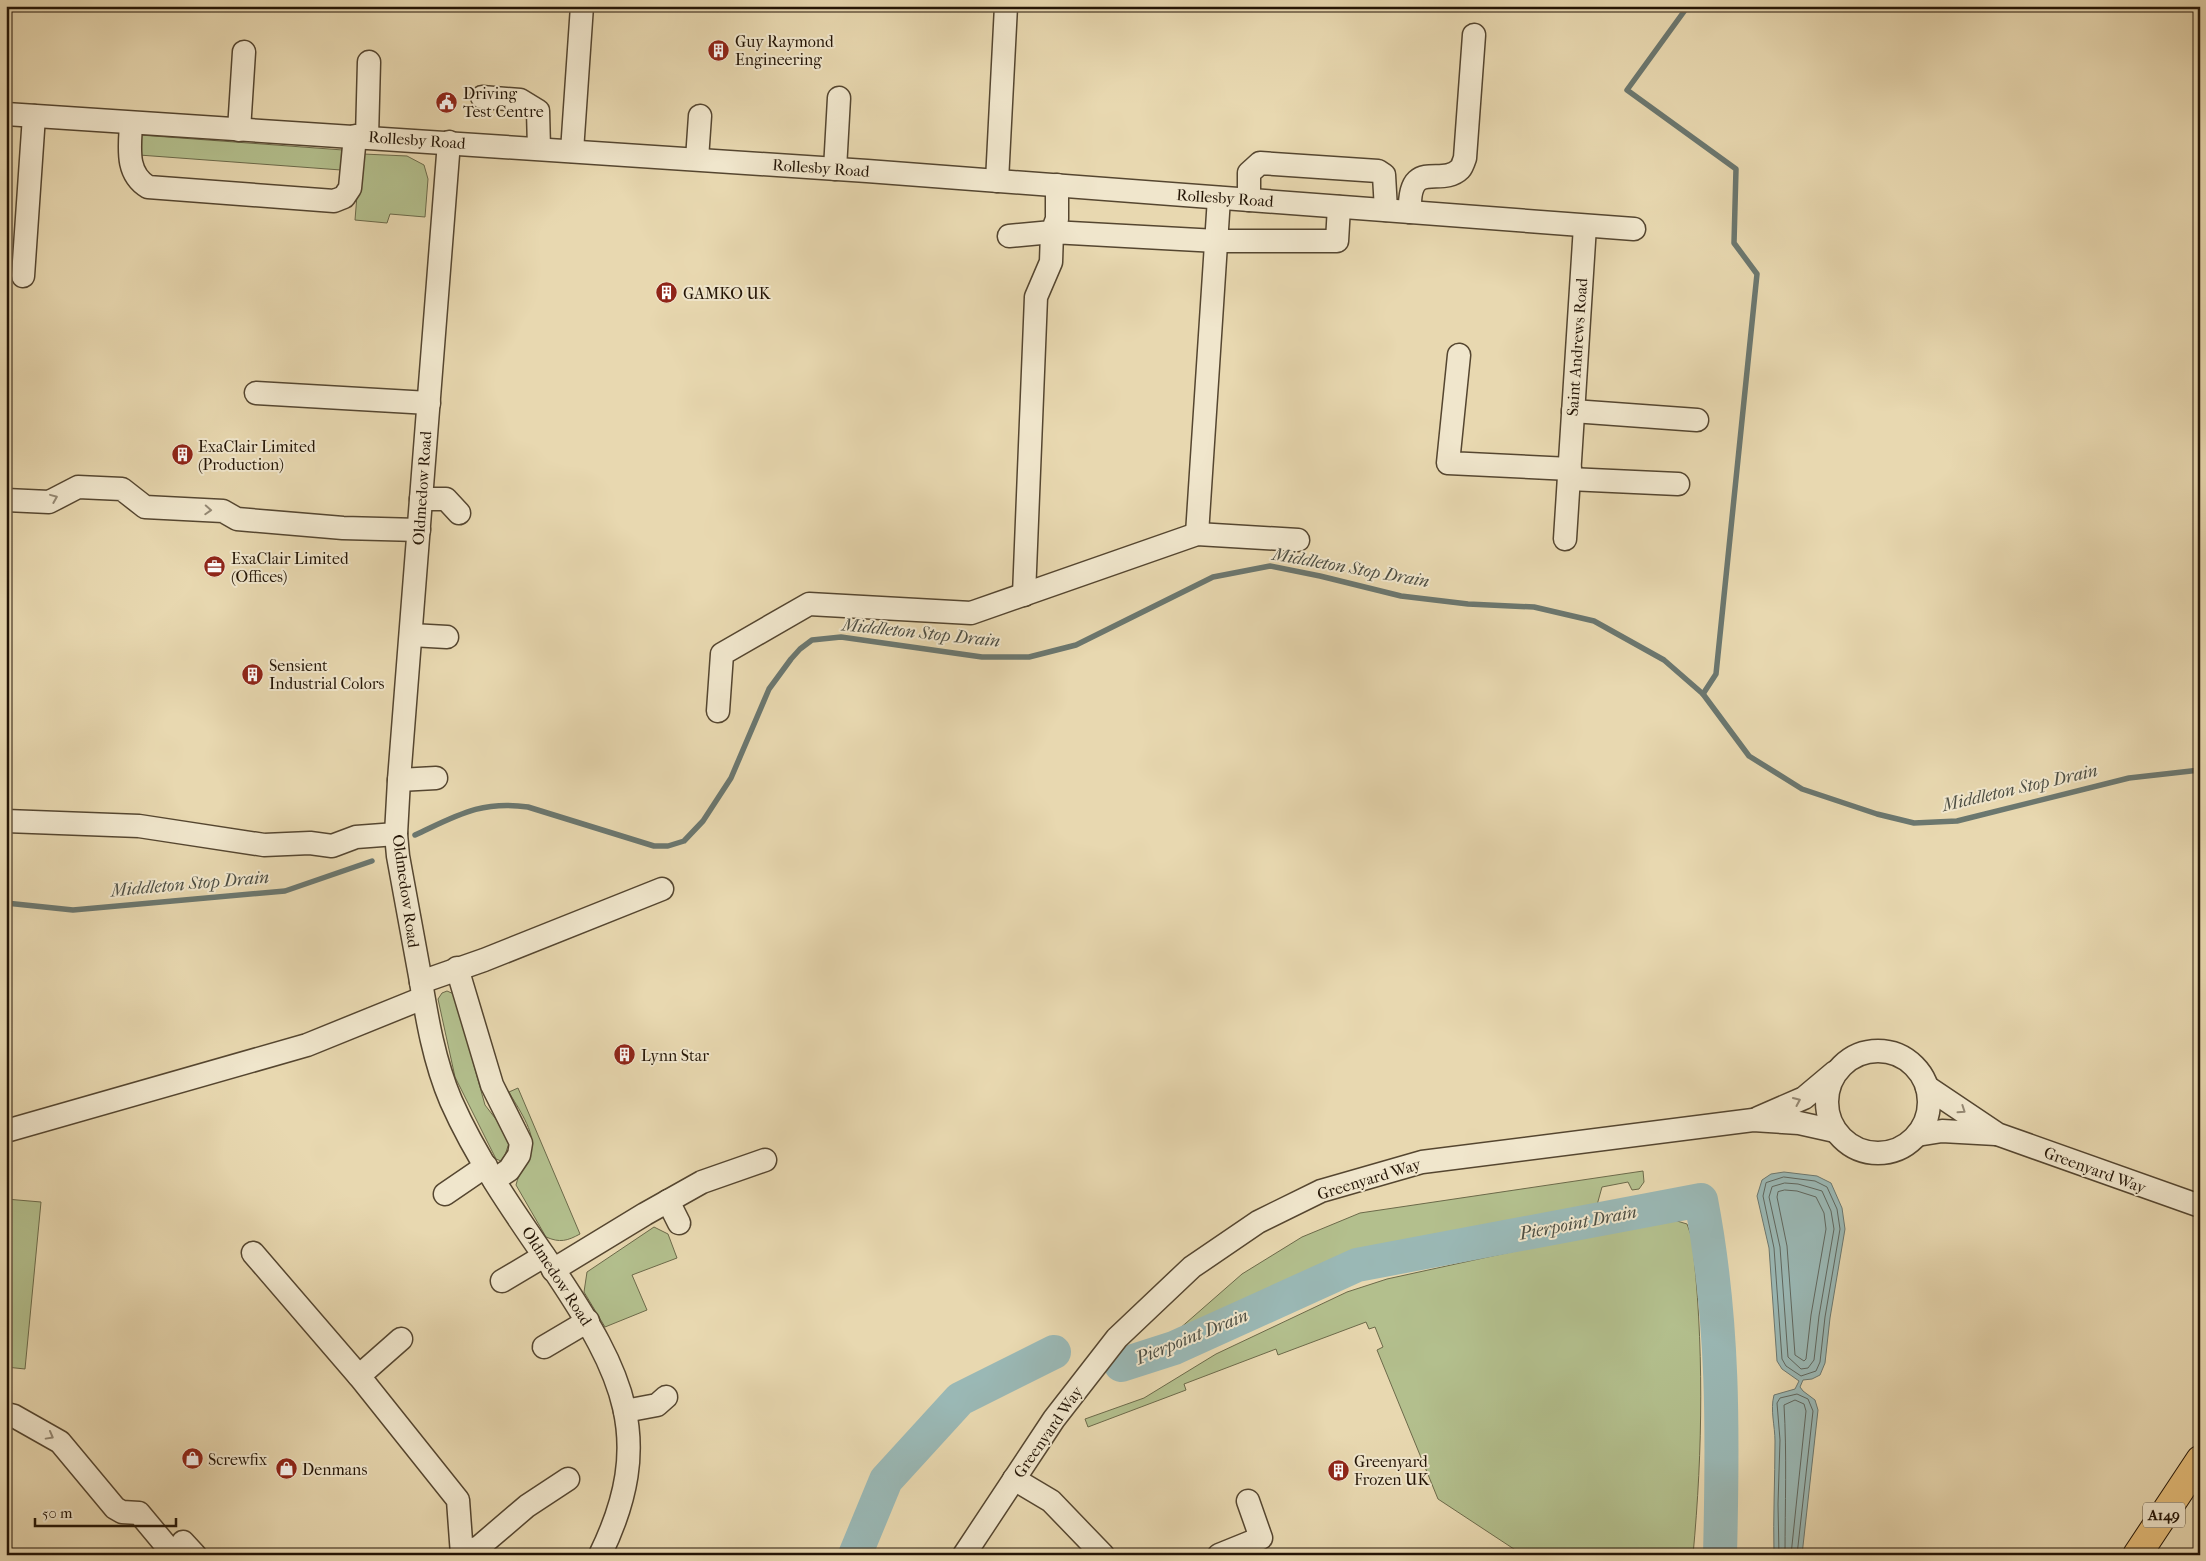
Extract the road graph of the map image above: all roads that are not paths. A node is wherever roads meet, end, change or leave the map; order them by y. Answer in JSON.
{"nodes":[{"id":1,"x":582,"y":6,"type":"edge"},
{"id":2,"x":1006,"y":6,"type":"edge"},
{"id":3,"x":1474,"y":35,"type":"dead end"},
{"id":4,"x":244,"y":52,"type":"dead end"},
{"id":5,"x":369,"y":62,"type":"dead end"},
{"id":6,"x":482,"y":97,"type":"dead end"},
{"id":7,"x":839,"y":98,"type":"dead end"},
{"id":8,"x":6,"y":114,"type":"edge"},
{"id":9,"x":34,"y":116,"type":"junction"},
{"id":10,"x":700,"y":116,"type":"dead end"},
{"id":11,"x":131,"y":123,"type":"junction"},
{"id":12,"x":239,"y":130,"type":"junction"},
{"id":13,"x":361,"y":137,"type":"junction"},
{"id":14,"x":449,"y":142,"type":"junction"},
{"id":15,"x":539,"y":148,"type":"junction"},
{"id":16,"x":572,"y":151,"type":"junction"},
{"id":17,"x":698,"y":159,"type":"junction"},
{"id":18,"x":835,"y":169,"type":"junction"},
{"id":19,"x":997,"y":181,"type":"junction"},
{"id":20,"x":1057,"y":185,"type":"junction"},
{"id":21,"x":1219,"y":198,"type":"junction"},
{"id":22,"x":1249,"y":200,"type":"junction"},
{"id":23,"x":1339,"y":207,"type":"junction"},
{"id":24,"x":1386,"y":210,"type":"junction"},
{"id":25,"x":1410,"y":212,"type":"junction"},
{"id":26,"x":1585,"y":226,"type":"junction"},
{"id":27,"x":1634,"y":229,"type":"dead end"},
{"id":28,"x":1052,"y":232,"type":"junction"},
{"id":29,"x":1009,"y":236,"type":"dead end"},
{"id":30,"x":1217,"y":241,"type":"junction"},
{"id":31,"x":23,"y":276,"type":"dead end"},
{"id":32,"x":1459,"y":355,"type":"dead end"},
{"id":33,"x":256,"y":393,"type":"dead end"},
{"id":34,"x":428,"y":403,"type":"junction"},
{"id":35,"x":1573,"y":411,"type":"junction"},
{"id":36,"x":1697,"y":420,"type":"dead end"},
{"id":37,"x":1569,"y":474,"type":"junction"},
{"id":38,"x":1678,"y":484,"type":"dead end"},
{"id":39,"x":421,"y":498,"type":"junction"},
{"id":40,"x":6,"y":500,"type":"edge"},
{"id":41,"x":459,"y":513,"type":"dead end"},
{"id":42,"x":419,"y":530,"type":"junction"},
{"id":43,"x":1197,"y":534,"type":"junction"},
{"id":44,"x":1565,"y":539,"type":"dead end"},
{"id":45,"x":1298,"y":540,"type":"dead end"},
{"id":46,"x":1024,"y":595,"type":"junction"},
{"id":47,"x":411,"y":635,"type":"junction"},
{"id":48,"x":447,"y":637,"type":"dead end"},
{"id":49,"x":718,"y":711,"type":"dead end"},
{"id":50,"x":436,"y":778,"type":"dead end"},
{"id":51,"x":399,"y":780,"type":"junction"},
{"id":52,"x":6,"y":822,"type":"edge"},
{"id":53,"x":396,"y":834,"type":"junction"},
{"id":54,"x":662,"y":889,"type":"dead end"},
{"id":55,"x":457,"y":968,"type":"junction"},
{"id":56,"x":422,"y":990,"type":"junction"},
{"id":57,"x":1840,"y":1068,"type":"junction"},
{"id":58,"x":1927,"y":1087,"type":"junction"},
{"id":59,"x":1752,"y":1120,"type":"junction"},
{"id":60,"x":6,"y":1131,"type":"edge"},
{"id":61,"x":1835,"y":1131,"type":"junction"},
{"id":62,"x":1997,"y":1134,"type":"junction"},
{"id":63,"x":1918,"y":1136,"type":"junction"},
{"id":64,"x":765,"y":1160,"type":"dead end"},
{"id":65,"x":490,"y":1173,"type":"junction"},
{"id":66,"x":445,"y":1194,"type":"dead end"},
{"id":67,"x":668,"y":1201,"type":"junction"},
{"id":68,"x":2198,"y":1207,"type":"edge"},
{"id":69,"x":680,"y":1223,"type":"dead end"},
{"id":70,"x":253,"y":1253,"type":"dead end"},
{"id":71,"x":549,"y":1263,"type":"junction"},
{"id":72,"x":502,"y":1281,"type":"dead end"},
{"id":73,"x":588,"y":1321,"type":"junction"},
{"id":74,"x":402,"y":1339,"type":"dead end"},
{"id":75,"x":544,"y":1347,"type":"dead end"},
{"id":76,"x":359,"y":1376,"type":"junction"},
{"id":77,"x":666,"y":1397,"type":"dead end"},
{"id":78,"x":625,"y":1411,"type":"junction"},
{"id":79,"x":6,"y":1414,"type":"edge"},
{"id":80,"x":2197,"y":1467,"type":"edge"},
{"id":81,"x":568,"y":1479,"type":"dead end"},
{"id":82,"x":1014,"y":1479,"type":"junction"},
{"id":83,"x":1248,"y":1501,"type":"dead end"},
{"id":84,"x":184,"y":1550,"type":"edge"},
{"id":85,"x":462,"y":1555,"type":"edge"},
{"id":86,"x":600,"y":1555,"type":"edge"},
{"id":87,"x":964,"y":1555,"type":"edge"},
{"id":88,"x":1103,"y":1555,"type":"edge"},
{"id":89,"x":1219,"y":1555,"type":"edge"},
{"id":90,"x":2137,"y":1555,"type":"edge"}],
"edges":[{"from":1,"to":16,"type":"street"},
{"from":2,"to":19,"type":"street"},
{"from":3,"to":25,"type":"street"},
{"from":4,"to":12,"type":"street"},
{"from":5,"to":13,"type":"street"},
{"from":6,"to":15,"type":"street"},
{"from":7,"to":18,"type":"street"},
{"from":8,"to":9,"type":"street","name":"Rollesby Road"},
{"from":9,"to":11,"type":"street","name":"Rollesby Road"},
{"from":9,"to":31,"type":"street"},
{"from":10,"to":17,"type":"street"},
{"from":11,"to":12,"type":"street","name":"Rollesby Road"},
{"from":11,"to":13,"type":"street"},
{"from":12,"to":13,"type":"street","name":"Rollesby Road"},
{"from":13,"to":14,"type":"street","name":"Rollesby Road"},
{"from":14,"to":15,"type":"street","name":"Rollesby Road"},
{"from":14,"to":34,"type":"street","name":"Oldmedow Road"},
{"from":15,"to":16,"type":"street","name":"Rollesby Road"},
{"from":16,"to":17,"type":"street","name":"Rollesby Road"},
{"from":17,"to":18,"type":"street","name":"Rollesby Road"},
{"from":18,"to":19,"type":"street","name":"Rollesby Road"},
{"from":19,"to":20,"type":"street","name":"Rollesby Road"},
{"from":20,"to":21,"type":"street","name":"Rollesby Road"},
{"from":20,"to":28,"type":"street"},
{"from":21,"to":22,"type":"street","name":"Rollesby Road"},
{"from":21,"to":30,"type":"street"},
{"from":22,"to":23,"type":"street","name":"Rollesby Road"},
{"from":22,"to":24,"type":"street"},
{"from":23,"to":24,"type":"street","name":"Rollesby Road"},
{"from":23,"to":30,"type":"street"},
{"from":24,"to":25,"type":"street","name":"Rollesby Road"},
{"from":25,"to":26,"type":"street","name":"Rollesby Road"},
{"from":26,"to":27,"type":"street","name":"Rollesby Road"},
{"from":26,"to":35,"type":"street","name":"Saint Andrews Road"},
{"from":28,"to":29,"type":"street"},
{"from":28,"to":30,"type":"street"},
{"from":28,"to":46,"type":"street"},
{"from":30,"to":43,"type":"street"},
{"from":32,"to":37,"type":"street"},
{"from":33,"to":34,"type":"street"},
{"from":34,"to":39,"type":"street","name":"Oldmedow Road"},
{"from":35,"to":36,"type":"street"},
{"from":35,"to":37,"type":"street","name":"Saint Andrews Road"},
{"from":37,"to":38,"type":"street"},
{"from":37,"to":44,"type":"street","name":"Saint Andrews Road"},
{"from":39,"to":41,"type":"street"},
{"from":39,"to":42,"type":"street","name":"Oldmedow Road"},
{"from":40,"to":42,"type":"street","one_way":true},
{"from":42,"to":47,"type":"street","name":"Oldmedow Road"},
{"from":43,"to":45,"type":"street"},
{"from":43,"to":46,"type":"street"},
{"from":46,"to":49,"type":"street"},
{"from":47,"to":48,"type":"street"},
{"from":47,"to":51,"type":"street","name":"Oldmedow Road"},
{"from":50,"to":51,"type":"street"},
{"from":51,"to":53,"type":"street","name":"Oldmedow Road"},
{"from":52,"to":53,"type":"street"},
{"from":53,"to":56,"type":"street","name":"Oldmedow Road"},
{"from":54,"to":55,"type":"street"},
{"from":55,"to":56,"type":"street"},
{"from":55,"to":65,"type":"street"},
{"from":56,"to":60,"type":"street"},
{"from":56,"to":65,"type":"street","name":"Oldmedow Road"},
{"from":57,"to":58,"type":"street"},
{"from":59,"to":57,"type":"street","name":"Greenyard Way","one_way":true},
{"from":57,"to":61,"type":"street"},
{"from":58,"to":62,"type":"street","name":"Greenyard Way","one_way":true},
{"from":58,"to":63,"type":"street"},
{"from":59,"to":61,"type":"street","name":"Greenyard Way"},
{"from":59,"to":82,"type":"street","name":"Greenyard Way"},
{"from":61,"to":63,"type":"street"},
{"from":62,"to":63,"type":"street","name":"Greenyard Way"},
{"from":62,"to":68,"type":"street","name":"Greenyard Way"},
{"from":64,"to":67,"type":"street"},
{"from":65,"to":66,"type":"street"},
{"from":65,"to":71,"type":"street","name":"Oldmedow Road"},
{"from":67,"to":69,"type":"street"},
{"from":67,"to":71,"type":"street"},
{"from":70,"to":76,"type":"street"},
{"from":71,"to":72,"type":"street"},
{"from":71,"to":73,"type":"street","name":"Oldmedow Road"},
{"from":73,"to":75,"type":"street"},
{"from":73,"to":78,"type":"street","name":"Oldmedow Road"},
{"from":74,"to":76,"type":"street"},
{"from":76,"to":85,"type":"street"},
{"from":77,"to":78,"type":"street"},
{"from":78,"to":86,"type":"street","name":"Oldmedow Road"},
{"from":79,"to":84,"type":"street","one_way":true},
{"from":80,"to":90,"type":"highway","number":"A149"},
{"from":81,"to":85,"type":"street"},
{"from":82,"to":87,"type":"street","name":"Greenyard Way"},
{"from":82,"to":88,"type":"street"},
{"from":83,"to":89,"type":"street"}]}
